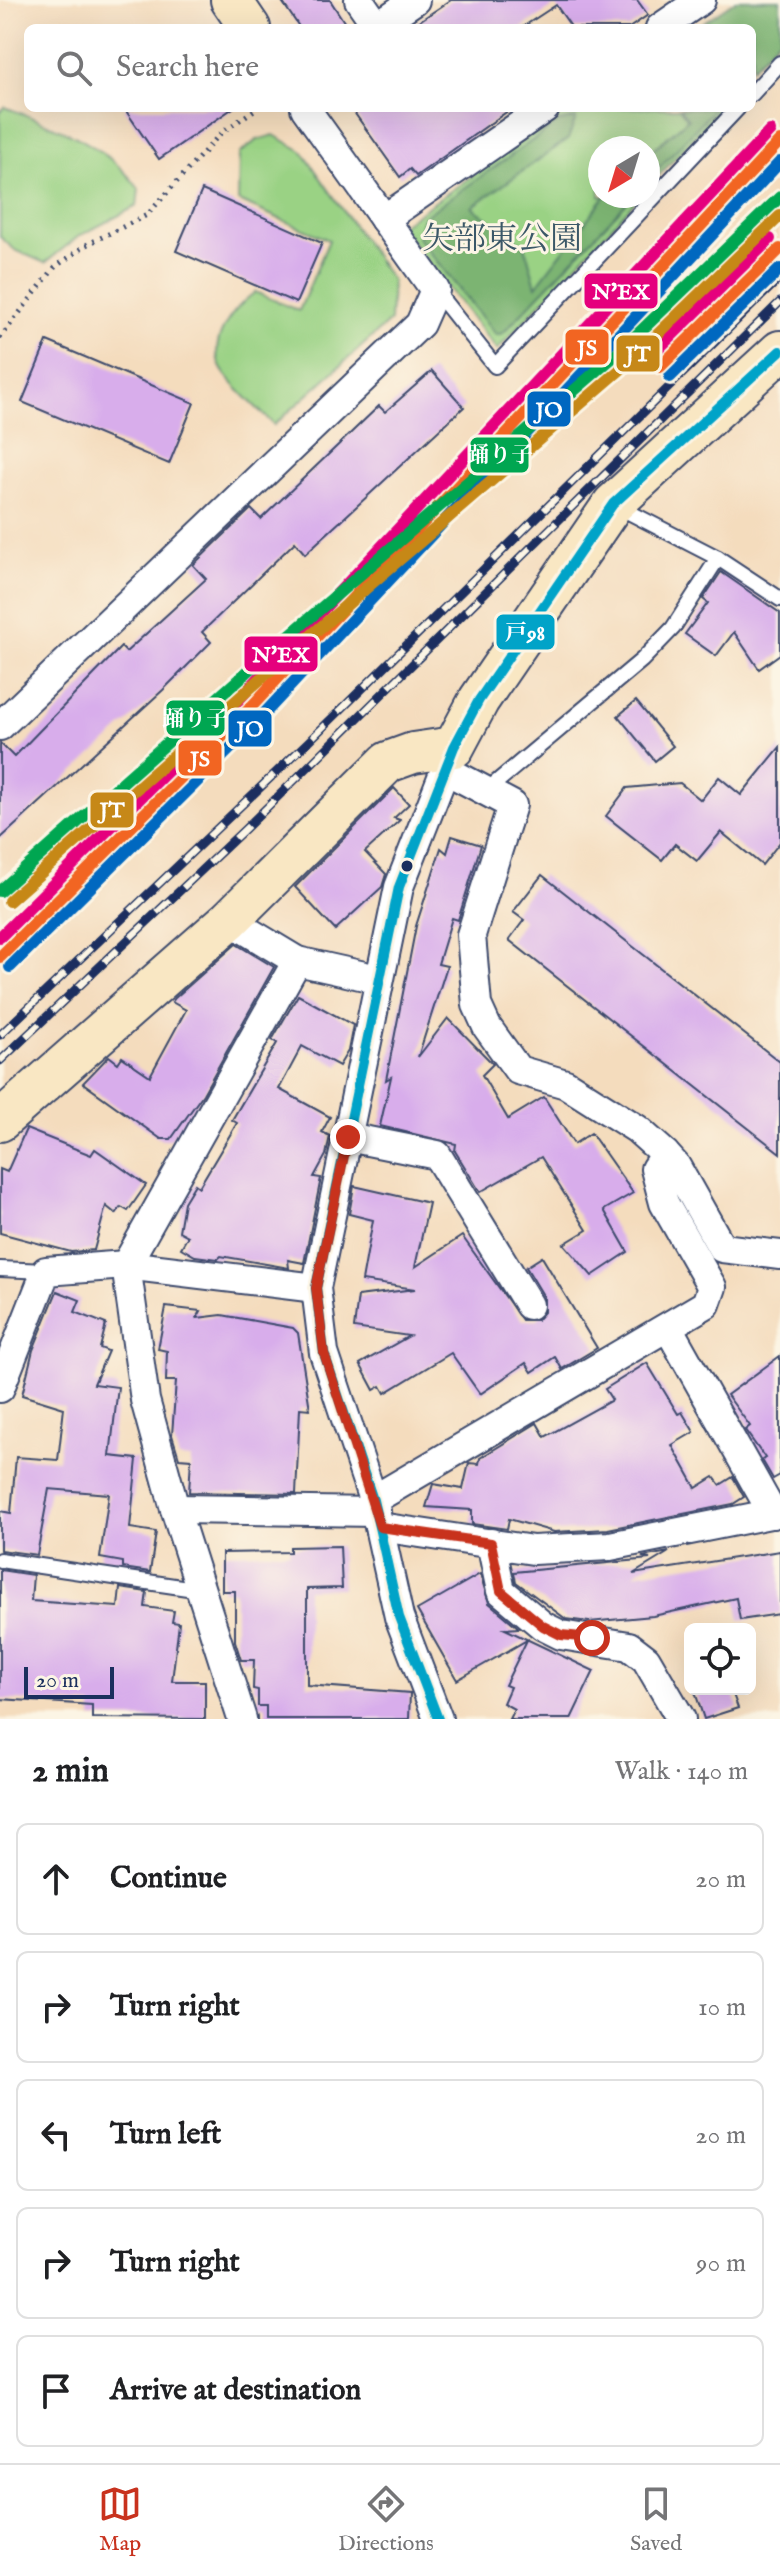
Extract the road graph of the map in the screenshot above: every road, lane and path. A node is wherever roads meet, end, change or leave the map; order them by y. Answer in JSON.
{"nodes":[{"id":1,"x":231,"y":0,"type":"edge"},
{"id":2,"x":359,"y":0,"type":"edge"},
{"id":3,"x":415,"y":0,"type":"edge"},
{"id":4,"x":701,"y":0,"type":"edge"},
{"id":5,"x":664,"y":16,"type":"edge"},
{"id":6,"x":247,"y":24,"type":"edge"},
{"id":7,"x":373,"y":24,"type":"edge"},
{"id":8,"x":379,"y":24,"type":"edge"},
{"id":9,"x":780,"y":63,"type":"edge"},
{"id":10,"x":756,"y":90,"type":"edge"},
{"id":11,"x":251,"y":112,"type":"edge"},
{"id":12,"x":308,"y":112,"type":"edge"},
{"id":13,"x":539,"y":112,"type":"edge"},
{"id":14,"x":734,"y":112,"type":"edge"},
{"id":15,"x":384,"y":219,"type":"junction"},
{"id":16,"x":435,"y":290,"type":"junction"},
{"id":17,"x":0,"y":338,"type":"edge"},
{"id":18,"x":780,"y":351,"type":"edge"},
{"id":19,"x":613,"y":504,"type":"junction"},
{"id":20,"x":718,"y":558,"type":"junction"},
{"id":21,"x":780,"y":599,"type":"edge"},
{"id":22,"x":0,"y":726,"type":"edge"},
{"id":23,"x":449,"y":758,"type":"junction"},
{"id":24,"x":486,"y":791,"type":"junction"},
{"id":25,"x":229,"y":920,"type":"junction"},
{"id":26,"x":297,"y":961,"type":"junction"},
{"id":27,"x":378,"y":979,"type":"junction"},
{"id":28,"x":0,"y":1121,"type":"edge"},
{"id":29,"x":348,"y":1137,"type":"junction"},
{"id":30,"x":665,"y":1154,"type":"junction"},
{"id":31,"x":780,"y":1255,"type":"edge"},
{"id":32,"x":126,"y":1265,"type":"junction"},
{"id":33,"x":0,"y":1269,"type":"edge"},
{"id":34,"x":46,"y":1271,"type":"junction"},
{"id":35,"x":316,"y":1288,"type":"junction"},
{"id":36,"x":529,"y":1305,"type":"dead end"},
{"id":37,"x":669,"y":1329,"type":"junction"},
{"id":38,"x":0,"y":1388,"type":"edge"},
{"id":39,"x":175,"y":1509,"type":"junction"},
{"id":40,"x":376,"y":1513,"type":"junction"},
{"id":41,"x":777,"y":1513,"type":"edge"},
{"id":42,"x":491,"y":1543,"type":"junction"},
{"id":43,"x":0,"y":1560,"type":"edge"},
{"id":44,"x":201,"y":1590,"type":"junction"},
{"id":45,"x":242,"y":1719,"type":"edge"},
{"id":46,"x":438,"y":1719,"type":"edge"},
{"id":47,"x":681,"y":1719,"type":"edge"}],
"edges":[{"from":1,"to":6,"type":"street"},
{"from":2,"to":7,"type":"street"},
{"from":3,"to":8,"type":"street"},
{"from":4,"to":5,"type":"street"},
{"from":9,"to":10,"type":"lane"},
{"from":11,"to":17,"type":"path"},
{"from":12,"to":15,"type":"street"},
{"from":13,"to":15,"type":"street"},
{"from":14,"to":16,"type":"lane"},
{"from":15,"to":16,"type":"street"},
{"from":16,"to":22,"type":"street"},
{"from":18,"to":19,"type":"street"},
{"from":19,"to":20,"type":"lane"},
{"from":19,"to":23,"type":"street"},
{"from":20,"to":21,"type":"lane"},
{"from":20,"to":24,"type":"lane"},
{"from":23,"to":24,"type":"street"},
{"from":23,"to":25,"type":"street"},
{"from":23,"to":27,"type":"street"},
{"from":24,"to":30,"type":"street"},
{"from":25,"to":26,"type":"street"},
{"from":25,"to":28,"type":"street"},
{"from":26,"to":27,"type":"street"},
{"from":26,"to":32,"type":"street"},
{"from":27,"to":29,"type":"street"},
{"from":29,"to":35,"type":"street"},
{"from":29,"to":36,"type":"street"},
{"from":30,"to":31,"type":"street"},
{"from":30,"to":37,"type":"street"},
{"from":32,"to":34,"type":"street"},
{"from":32,"to":35,"type":"street"},
{"from":32,"to":39,"type":"street"},
{"from":33,"to":34,"type":"lane"},
{"from":34,"to":38,"type":"street"},
{"from":35,"to":40,"type":"street"},
{"from":37,"to":40,"type":"street"},
{"from":37,"to":41,"type":"street"},
{"from":39,"to":40,"type":"street"},
{"from":39,"to":44,"type":"street"},
{"from":40,"to":42,"type":"street"},
{"from":40,"to":46,"type":"street"},
{"from":41,"to":42,"type":"street"},
{"from":42,"to":47,"type":"street"},
{"from":43,"to":44,"type":"lane"},
{"from":44,"to":45,"type":"street"}]}
